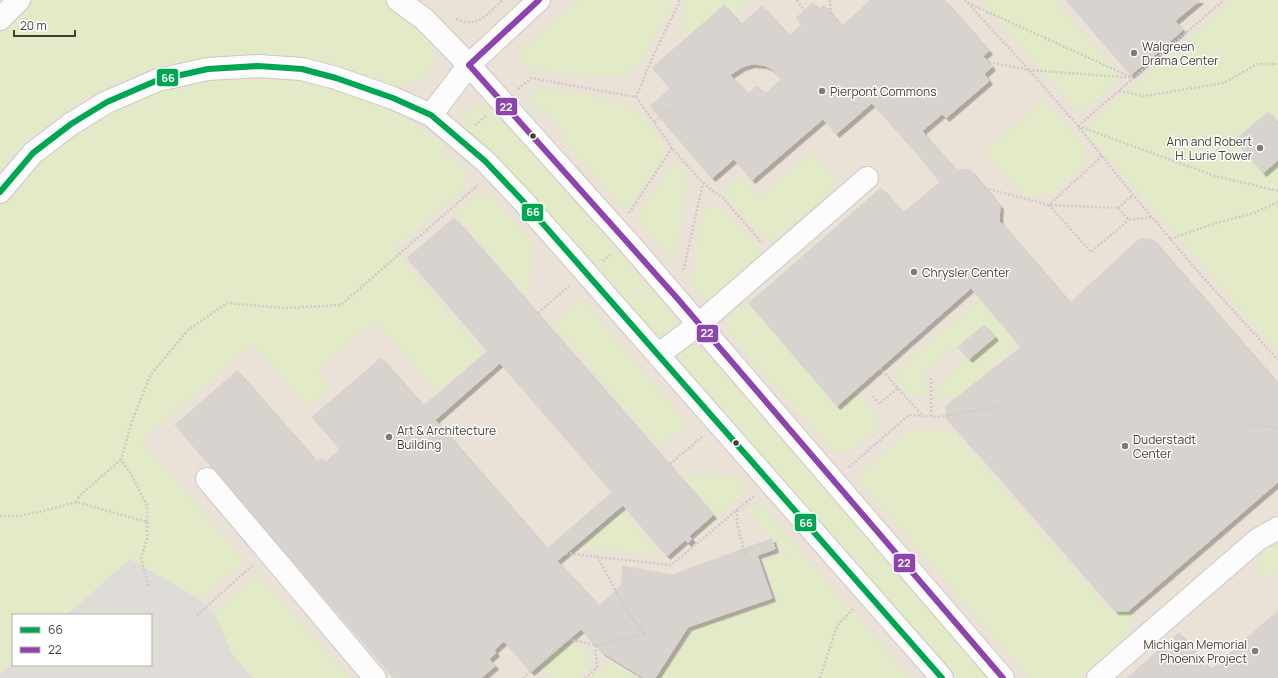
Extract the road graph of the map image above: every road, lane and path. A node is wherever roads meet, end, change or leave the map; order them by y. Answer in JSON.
{"nodes":[{"id":1,"x":19,"y":0,"type":"edge"},
{"id":2,"x":398,"y":0,"type":"edge"},
{"id":3,"x":503,"y":0,"type":"edge"},
{"id":4,"x":540,"y":0,"type":"edge"},
{"id":5,"x":679,"y":0,"type":"edge"},
{"id":6,"x":797,"y":0,"type":"edge"},
{"id":7,"x":830,"y":0,"type":"edge"},
{"id":8,"x":1224,"y":0,"type":"edge"},
{"id":9,"x":965,"y":1,"type":"edge"},
{"id":10,"x":804,"y":11,"type":"dead end"},
{"id":11,"x":831,"y":14,"type":"dead end"},
{"id":12,"x":0,"y":19,"type":"edge"},
{"id":13,"x":455,"y":19,"type":"dead end"},
{"id":14,"x":988,"y":62,"type":"dead end"},
{"id":15,"x":1278,"y":64,"type":"edge"},
{"id":16,"x":469,"y":65,"type":"junction"},
{"id":17,"x":1029,"y":70,"type":"junction"},
{"id":18,"x":1133,"y":78,"type":"junction"},
{"id":19,"x":516,"y":90,"type":"dead end"},
{"id":20,"x":1119,"y":90,"type":"junction"},
{"id":21,"x":636,"y":97,"type":"junction"},
{"id":22,"x":669,"y":109,"type":"dead end"},
{"id":23,"x":489,"y":113,"type":"dead end"},
{"id":24,"x":431,"y":115,"type":"junction"},
{"id":25,"x":654,"y":122,"type":"junction"},
{"id":26,"x":474,"y":126,"type":"dead end"},
{"id":27,"x":1078,"y":126,"type":"junction"},
{"id":28,"x":672,"y":148,"type":"junction"},
{"id":29,"x":1102,"y":156,"type":"junction"},
{"id":30,"x":867,"y":178,"type":"dead end"},
{"id":31,"x":483,"y":181,"type":"dead end"},
{"id":32,"x":704,"y":183,"type":"junction"},
{"id":33,"x":985,"y":188,"type":"dead end"},
{"id":34,"x":1278,"y":191,"type":"edge"},
{"id":35,"x":0,"y":192,"type":"edge"},
{"id":36,"x":1133,"y":195,"type":"junction"},
{"id":37,"x":1278,"y":202,"type":"edge"},
{"id":38,"x":1049,"y":205,"type":"junction"},
{"id":39,"x":1118,"y":208,"type":"junction"},
{"id":40,"x":1152,"y":217,"type":"junction"},
{"id":41,"x":625,"y":218,"type":"dead end"},
{"id":42,"x":1129,"y":220,"type":"junction"},
{"id":43,"x":1170,"y":239,"type":"junction"},
{"id":44,"x":766,"y":247,"type":"dead end"},
{"id":45,"x":616,"y":250,"type":"dead end"},
{"id":46,"x":600,"y":263,"type":"dead end"},
{"id":47,"x":682,"y":275,"type":"dead end"},
{"id":48,"x":574,"y":282,"type":"dead end"},
{"id":49,"x":538,"y":314,"type":"dead end"},
{"id":50,"x":699,"y":324,"type":"junction"},
{"id":51,"x":658,"y":355,"type":"junction"},
{"id":52,"x":1278,"y":360,"type":"edge"},
{"id":53,"x":880,"y":368,"type":"dead end"},
{"id":54,"x":931,"y":378,"type":"dead end"},
{"id":55,"x":898,"y":388,"type":"junction"},
{"id":56,"x":873,"y":396,"type":"dead end"},
{"id":57,"x":1001,"y":406,"type":"dead end"},
{"id":58,"x":923,"y":416,"type":"junction"},
{"id":59,"x":931,"y":416,"type":"junction"},
{"id":60,"x":1250,"y":424,"type":"dead end"},
{"id":61,"x":1278,"y":428,"type":"edge"},
{"id":62,"x":705,"y":434,"type":"dead end"},
{"id":63,"x":122,"y":460,"type":"junction"},
{"id":64,"x":670,"y":464,"type":"dead end"},
{"id":65,"x":844,"y":471,"type":"dead end"},
{"id":66,"x":207,"y":479,"type":"dead end"},
{"id":67,"x":756,"y":493,"type":"dead end"},
{"id":68,"x":76,"y":502,"type":"junction"},
{"id":69,"x":737,"y":510,"type":"junction"},
{"id":70,"x":0,"y":516,"type":"edge"},
{"id":71,"x":147,"y":522,"type":"junction"},
{"id":72,"x":1278,"y":528,"type":"edge"},
{"id":73,"x":566,"y":553,"type":"dead end"},
{"id":74,"x":745,"y":554,"type":"junction"},
{"id":75,"x":738,"y":556,"type":"dead end"},
{"id":76,"x":598,"y":557,"type":"junction"},
{"id":77,"x":747,"y":558,"type":"dead end"},
{"id":78,"x":245,"y":572,"type":"dead end"},
{"id":79,"x":148,"y":586,"type":"dead end"},
{"id":80,"x":856,"y":606,"type":"dead end"},
{"id":81,"x":197,"y":615,"type":"dead end"},
{"id":82,"x":595,"y":645,"type":"junction"},
{"id":83,"x":375,"y":678,"type":"edge"},
{"id":84,"x":523,"y":678,"type":"edge"},
{"id":85,"x":585,"y":678,"type":"edge"},
{"id":86,"x":820,"y":678,"type":"edge"},
{"id":87,"x":942,"y":678,"type":"edge"},
{"id":88,"x":1002,"y":678,"type":"edge"},
{"id":89,"x":1098,"y":678,"type":"edge"}],
"edges":[{"from":1,"to":12,"type":"street"},
{"from":2,"to":16,"type":"street"},
{"from":3,"to":13,"type":"path"},
{"from":4,"to":16,"type":"street"},
{"from":5,"to":21,"type":"path"},
{"from":6,"to":10,"type":"path"},
{"from":7,"to":11,"type":"path"},
{"from":8,"to":18,"type":"path"},
{"from":9,"to":17,"type":"path"},
{"from":9,"to":18,"type":"path"},
{"from":14,"to":17,"type":"path"},
{"from":15,"to":20,"type":"path"},
{"from":16,"to":24,"type":"street"},
{"from":16,"to":50,"type":"street"},
{"from":17,"to":18,"type":"path"},
{"from":17,"to":27,"type":"path"},
{"from":18,"to":20,"type":"path"},
{"from":19,"to":21,"type":"path"},
{"from":20,"to":27,"type":"path"},
{"from":21,"to":25,"type":"path"},
{"from":22,"to":25,"type":"path"},
{"from":23,"to":26,"type":"path"},
{"from":24,"to":35,"type":"street"},
{"from":24,"to":51,"type":"street"},
{"from":25,"to":28,"type":"path"},
{"from":27,"to":29,"type":"path"},
{"from":27,"to":34,"type":"path"},
{"from":28,"to":32,"type":"path"},
{"from":28,"to":41,"type":"path"},
{"from":29,"to":36,"type":"path"},
{"from":29,"to":38,"type":"path"},
{"from":30,"to":50,"type":"street"},
{"from":31,"to":63,"type":"path"},
{"from":32,"to":44,"type":"path"},
{"from":32,"to":47,"type":"path"},
{"from":33,"to":38,"type":"path"},
{"from":36,"to":39,"type":"path"},
{"from":36,"to":40,"type":"path"},
{"from":37,"to":43,"type":"path"},
{"from":38,"to":39,"type":"path"},
{"from":38,"to":42,"type":"path"},
{"from":39,"to":42,"type":"path"},
{"from":40,"to":42,"type":"path"},
{"from":40,"to":43,"type":"path"},
{"from":43,"to":52,"type":"path"},
{"from":45,"to":46,"type":"path"},
{"from":48,"to":49,"type":"path"},
{"from":50,"to":51,"type":"street"},
{"from":50,"to":88,"type":"street"},
{"from":51,"to":87,"type":"street"},
{"from":53,"to":55,"type":"path"},
{"from":54,"to":59,"type":"path"},
{"from":55,"to":56,"type":"path"},
{"from":55,"to":58,"type":"path"},
{"from":57,"to":59,"type":"path"},
{"from":58,"to":59,"type":"path"},
{"from":58,"to":65,"type":"path"},
{"from":60,"to":61,"type":"path"},
{"from":62,"to":64,"type":"path"},
{"from":63,"to":68,"type":"path"},
{"from":63,"to":71,"type":"path"},
{"from":66,"to":83,"type":"street"},
{"from":67,"to":69,"type":"path"},
{"from":68,"to":70,"type":"path"},
{"from":68,"to":71,"type":"path"},
{"from":69,"to":74,"type":"path"},
{"from":69,"to":76,"type":"path"},
{"from":71,"to":79,"type":"path"},
{"from":72,"to":89,"type":"street"},
{"from":73,"to":76,"type":"path"},
{"from":74,"to":75,"type":"path"},
{"from":74,"to":77,"type":"path"},
{"from":76,"to":82,"type":"path"},
{"from":78,"to":81,"type":"path"},
{"from":80,"to":86,"type":"path"},
{"from":82,"to":84,"type":"path"},
{"from":82,"to":85,"type":"path"}]}
